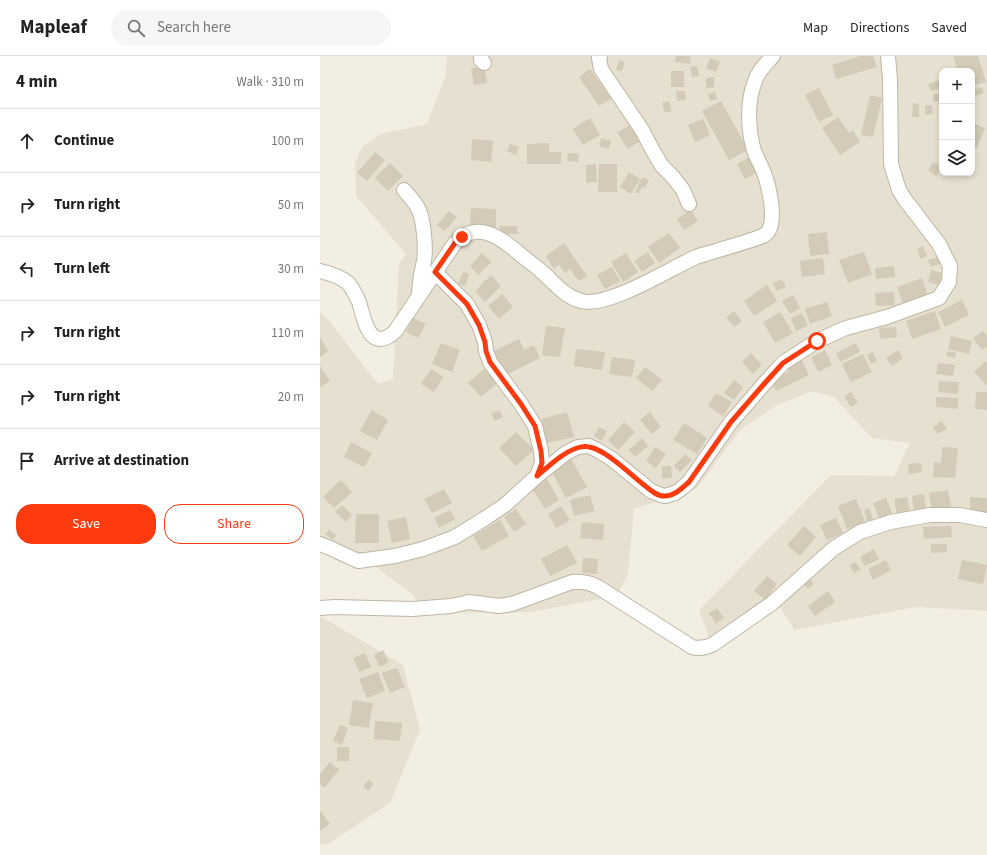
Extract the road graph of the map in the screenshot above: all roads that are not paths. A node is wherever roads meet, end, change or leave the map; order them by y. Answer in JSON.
{"nodes":[{"id":1,"x":600,"y":56,"type":"edge"},
{"id":2,"x":773,"y":56,"type":"edge"},
{"id":3,"x":888,"y":56,"type":"edge"},
{"id":4,"x":404,"y":190,"type":"dead end"},
{"id":5,"x":689,"y":204,"type":"dead end"},
{"id":6,"x":320,"y":271,"type":"edge"},
{"id":7,"x":435,"y":272,"type":"junction"},
{"id":8,"x":419,"y":295,"type":"junction"},
{"id":9,"x":537,"y":476,"type":"junction"},
{"id":10,"x":987,"y":520,"type":"edge"},
{"id":11,"x":320,"y":544,"type":"edge"},
{"id":12,"x":320,"y":608,"type":"edge"}],
"edges":[{"from":1,"to":5,"type":"street"},
{"from":2,"to":7,"type":"street"},
{"from":3,"to":9,"type":"street"},
{"from":4,"to":8,"type":"street"},
{"from":6,"to":8,"type":"street"},
{"from":7,"to":8,"type":"street"},
{"from":7,"to":9,"type":"street"},
{"from":9,"to":11,"type":"street"},
{"from":10,"to":12,"type":"street"}]}
